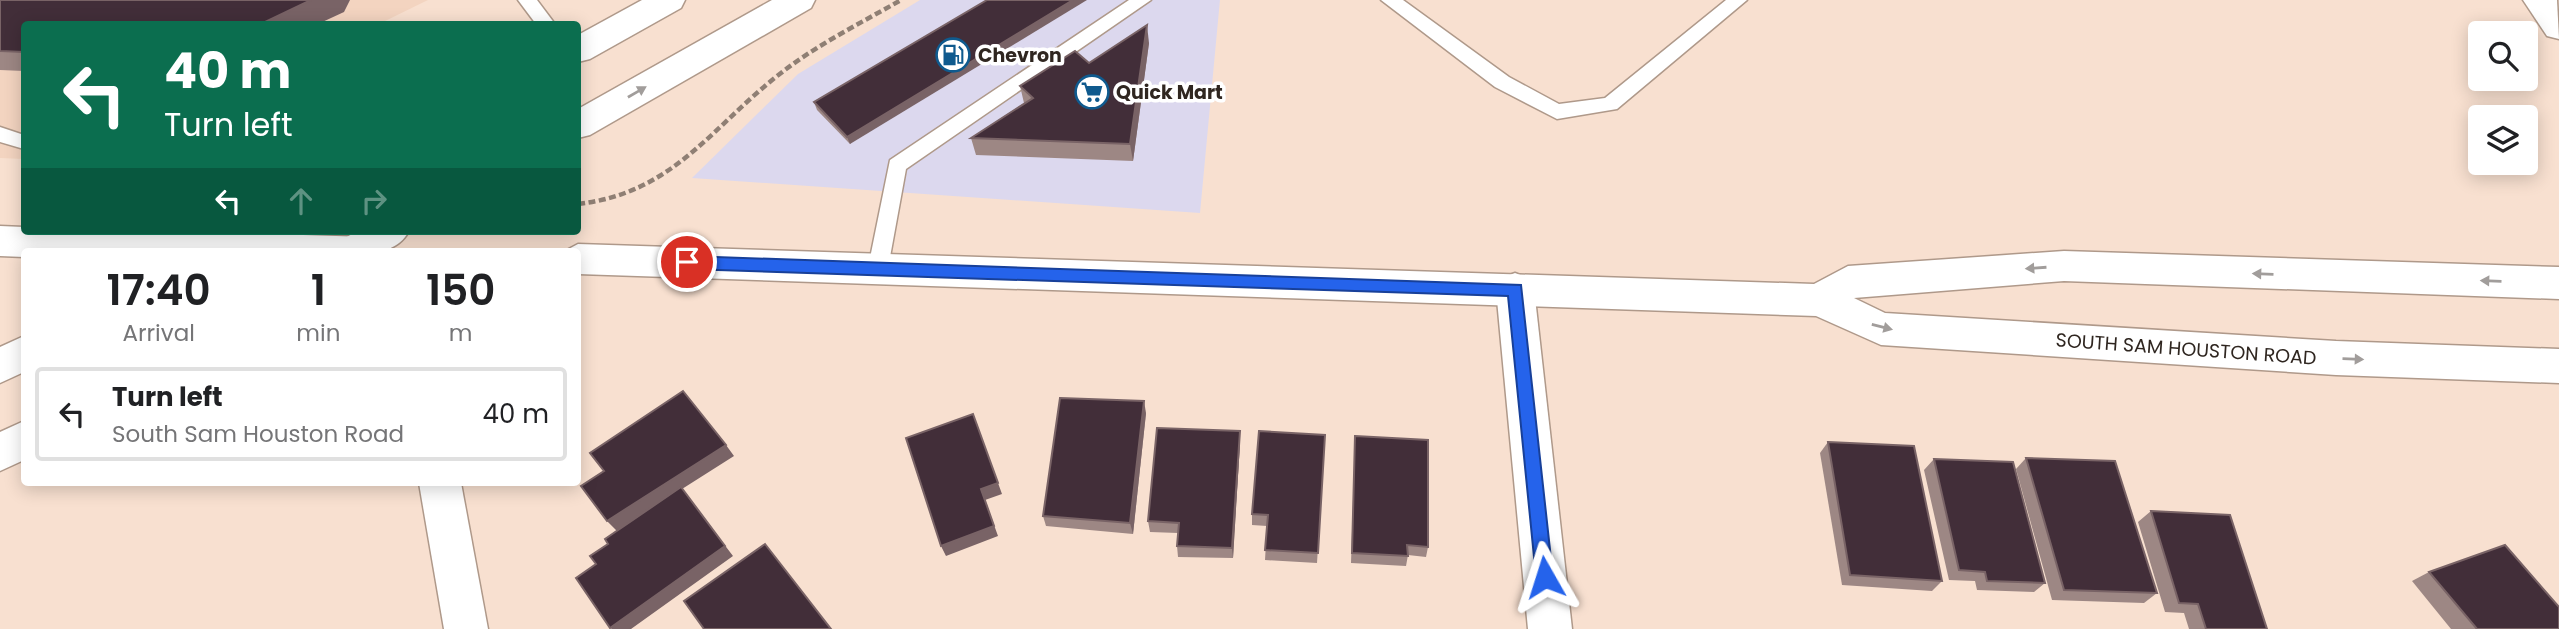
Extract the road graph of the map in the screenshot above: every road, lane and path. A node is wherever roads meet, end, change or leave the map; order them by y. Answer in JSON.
{"nodes":[{"id":1,"x":527,"y":0,"type":"edge"},
{"id":2,"x":669,"y":0,"type":"edge"},
{"id":3,"x":799,"y":0,"type":"edge"},
{"id":4,"x":901,"y":0,"type":"edge"},
{"id":5,"x":1142,"y":0,"type":"edge"},
{"id":6,"x":1390,"y":0,"type":"edge"},
{"id":7,"x":1738,"y":0,"type":"edge"},
{"id":8,"x":2539,"y":0,"type":"edge"},
{"id":9,"x":544,"y":21,"type":"edge"},
{"id":10,"x":2559,"y":27,"type":"edge"},
{"id":11,"x":581,"y":48,"type":"edge"},
{"id":12,"x":581,"y":123,"type":"edge"},
{"id":13,"x":0,"y":134,"type":"edge"},
{"id":14,"x":21,"y":141,"type":"edge"},
{"id":15,"x":581,"y":203,"type":"edge"},
{"id":16,"x":383,"y":235,"type":"edge"},
{"id":17,"x":18,"y":238,"type":"edge"},
{"id":18,"x":227,"y":243,"type":"edge"},
{"id":19,"x":297,"y":248,"type":"edge"},
{"id":20,"x":360,"y":248,"type":"edge"},
{"id":21,"x":581,"y":259,"type":"edge"},
{"id":22,"x":878,"y":268,"type":"junction"},
{"id":23,"x":2559,"y":283,"type":"edge"},
{"id":24,"x":1515,"y":289,"type":"junction"},
{"id":25,"x":1820,"y":300,"type":"junction"},
{"id":26,"x":21,"y":355,"type":"edge"},
{"id":27,"x":0,"y":366,"type":"edge"},
{"id":28,"x":2559,"y":366,"type":"edge"},
{"id":29,"x":21,"y":441,"type":"edge"},
{"id":30,"x":0,"y":453,"type":"edge"},
{"id":31,"x":441,"y":486,"type":"edge"},
{"id":32,"x":466,"y":629,"type":"edge"},
{"id":33,"x":1550,"y":629,"type":"edge"}],
"edges":[{"from":1,"to":9,"type":"lane"},
{"from":2,"to":11,"type":"street"},
{"from":12,"to":3,"type":"street","one_way":true},
{"from":4,"to":15,"type":"path"},
{"from":5,"to":22,"type":"lane"},
{"from":6,"to":7,"type":"lane"},
{"from":8,"to":10,"type":"street"},
{"from":13,"to":14,"type":"lane"},
{"from":16,"to":20,"type":"street"},
{"from":17,"to":18,"type":"street"},
{"from":18,"to":19,"type":"street"},
{"from":21,"to":22,"type":"street","name":"SOUTH SAM HOUSTON ROAD"},
{"from":22,"to":24,"type":"street","name":"SOUTH SAM HOUSTON ROAD"},
{"from":23,"to":25,"type":"street","one_way":true},
{"from":24,"to":25,"type":"street","name":"SOUTH SAM HOUSTON ROAD"},
{"from":24,"to":33,"type":"street"},
{"from":25,"to":28,"type":"street","name":"SOUTH SAM HOUSTON ROAD","one_way":true},
{"from":26,"to":27,"type":"street"},
{"from":29,"to":30,"type":"street"},
{"from":31,"to":32,"type":"street"}]}
